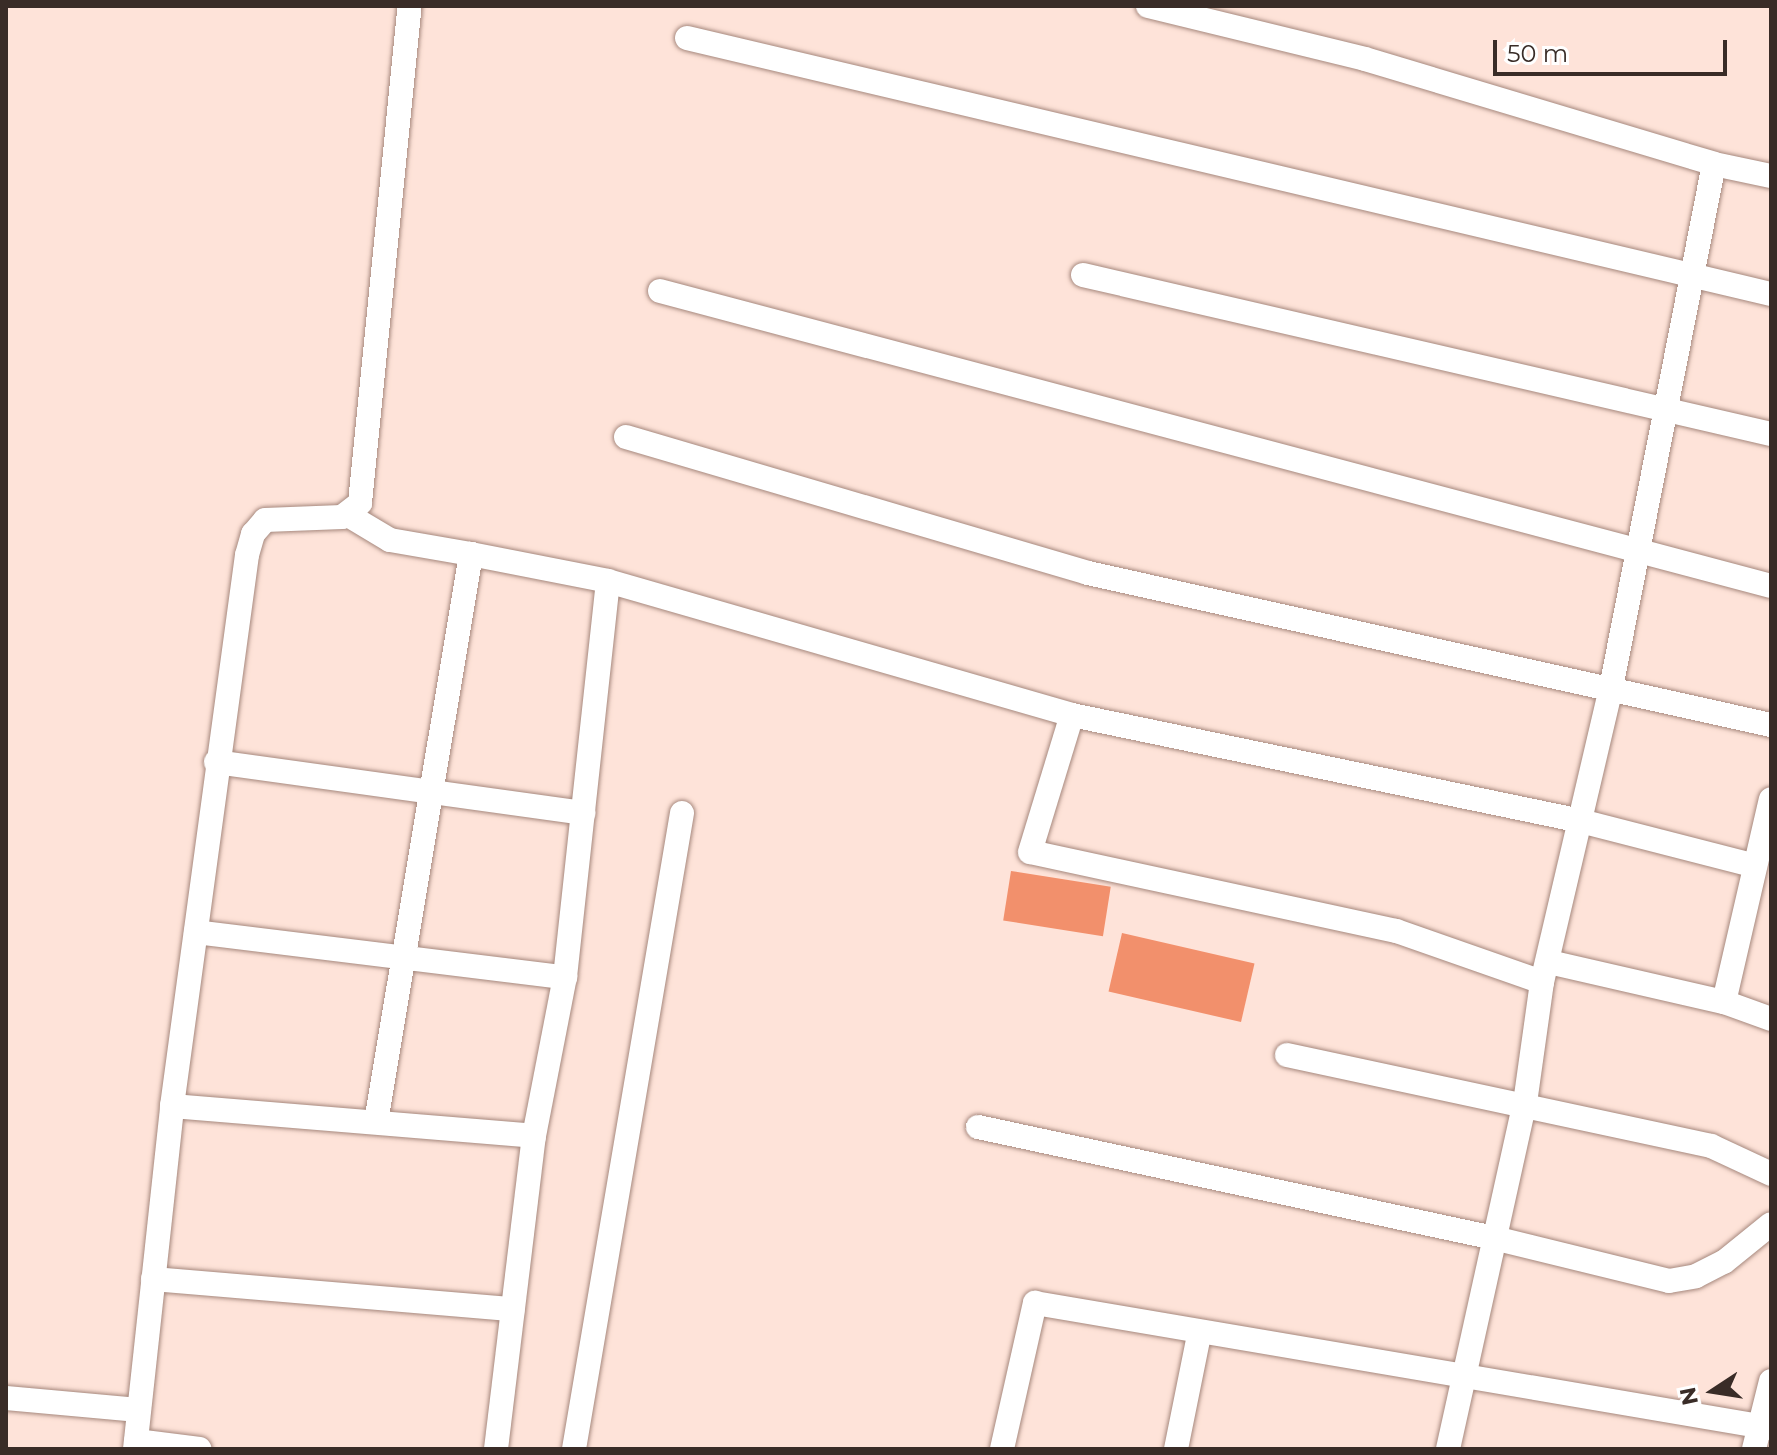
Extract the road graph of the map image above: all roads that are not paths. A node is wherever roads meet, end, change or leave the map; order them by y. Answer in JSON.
{"nodes":[{"id":1,"x":410,"y":6,"type":"edge"},
{"id":2,"x":1148,"y":6,"type":"edge"},
{"id":3,"x":687,"y":38,"type":"dead end"},
{"id":4,"x":1714,"y":164,"type":"junction"},
{"id":5,"x":1771,"y":176,"type":"edge"},
{"id":6,"x":1083,"y":275,"type":"dead end"},
{"id":7,"x":1690,"y":277,"type":"junction"},
{"id":8,"x":660,"y":291,"type":"dead end"},
{"id":9,"x":1771,"y":294,"type":"edge"},
{"id":10,"x":1669,"y":407,"type":"junction"},
{"id":11,"x":1771,"y":434,"type":"edge"},
{"id":12,"x":626,"y":437,"type":"dead end"},
{"id":13,"x":348,"y":515,"type":"junction"},
{"id":14,"x":1638,"y":552,"type":"junction"},
{"id":15,"x":471,"y":554,"type":"junction"},
{"id":16,"x":608,"y":581,"type":"junction"},
{"id":17,"x":1771,"y":586,"type":"edge"},
{"id":18,"x":1610,"y":693,"type":"junction"},
{"id":19,"x":1072,"y":715,"type":"junction"},
{"id":20,"x":1771,"y":725,"type":"edge"},
{"id":21,"x":216,"y":762,"type":"junction"},
{"id":22,"x":430,"y":788,"type":"junction"},
{"id":23,"x":1771,"y":799,"type":"edge"},
{"id":24,"x":583,"y":813,"type":"junction"},
{"id":25,"x":682,"y":813,"type":"dead end"},
{"id":26,"x":1581,"y":821,"type":"junction"},
{"id":27,"x":1752,"y":865,"type":"junction"},
{"id":28,"x":196,"y":932,"type":"junction"},
{"id":29,"x":403,"y":959,"type":"junction"},
{"id":30,"x":1545,"y":972,"type":"junction"},
{"id":31,"x":565,"y":977,"type":"junction"},
{"id":32,"x":1724,"y":1002,"type":"junction"},
{"id":33,"x":1771,"y":1019,"type":"edge"},
{"id":34,"x":1287,"y":1055,"type":"dead end"},
{"id":35,"x":1525,"y":1103,"type":"junction"},
{"id":36,"x":172,"y":1106,"type":"junction"},
{"id":37,"x":376,"y":1122,"type":"junction"},
{"id":38,"x":978,"y":1127,"type":"dead end"},
{"id":39,"x":534,"y":1136,"type":"junction"},
{"id":40,"x":1771,"y":1174,"type":"edge"},
{"id":41,"x":1771,"y":1224,"type":"edge"},
{"id":42,"x":1494,"y":1238,"type":"junction"},
{"id":43,"x":153,"y":1279,"type":"junction"},
{"id":44,"x":513,"y":1309,"type":"junction"},
{"id":45,"x":1199,"y":1335,"type":"junction"},
{"id":46,"x":1467,"y":1377,"type":"junction"},
{"id":47,"x":1771,"y":1381,"type":"edge"},
{"id":48,"x":6,"y":1398,"type":"edge"},
{"id":49,"x":138,"y":1410,"type":"junction"},
{"id":50,"x":1762,"y":1435,"type":"edge"},
{"id":51,"x":135,"y":1445,"type":"edge"},
{"id":52,"x":199,"y":1449,"type":"edge"},
{"id":53,"x":496,"y":1449,"type":"edge"},
{"id":54,"x":574,"y":1449,"type":"edge"},
{"id":55,"x":1002,"y":1449,"type":"edge"},
{"id":56,"x":1176,"y":1449,"type":"edge"},
{"id":57,"x":1448,"y":1449,"type":"edge"}],
"edges":[{"from":1,"to":13,"type":"street"},
{"from":2,"to":4,"type":"street"},
{"from":3,"to":7,"type":"street"},
{"from":4,"to":5,"type":"street"},
{"from":4,"to":7,"type":"street"},
{"from":6,"to":10,"type":"street"},
{"from":7,"to":9,"type":"street"},
{"from":7,"to":10,"type":"street"},
{"from":8,"to":14,"type":"street"},
{"from":10,"to":11,"type":"street"},
{"from":10,"to":14,"type":"street"},
{"from":12,"to":18,"type":"street"},
{"from":13,"to":15,"type":"street"},
{"from":13,"to":21,"type":"street"},
{"from":14,"to":17,"type":"street"},
{"from":14,"to":18,"type":"street"},
{"from":15,"to":16,"type":"street"},
{"from":15,"to":22,"type":"street"},
{"from":16,"to":19,"type":"street"},
{"from":16,"to":24,"type":"street"},
{"from":18,"to":20,"type":"street"},
{"from":18,"to":26,"type":"street"},
{"from":19,"to":26,"type":"street"},
{"from":19,"to":30,"type":"street"},
{"from":21,"to":22,"type":"street"},
{"from":21,"to":28,"type":"street"},
{"from":22,"to":24,"type":"street"},
{"from":22,"to":29,"type":"street"},
{"from":23,"to":27,"type":"street"},
{"from":24,"to":31,"type":"street"},
{"from":25,"to":54,"type":"street"},
{"from":26,"to":27,"type":"street"},
{"from":26,"to":30,"type":"street"},
{"from":27,"to":32,"type":"street"},
{"from":28,"to":29,"type":"street"},
{"from":28,"to":36,"type":"street"},
{"from":29,"to":31,"type":"street"},
{"from":29,"to":37,"type":"street"},
{"from":30,"to":32,"type":"street"},
{"from":30,"to":35,"type":"street"},
{"from":31,"to":39,"type":"street"},
{"from":32,"to":33,"type":"street"},
{"from":34,"to":35,"type":"street"},
{"from":35,"to":40,"type":"street"},
{"from":35,"to":42,"type":"street"},
{"from":36,"to":37,"type":"street"},
{"from":36,"to":43,"type":"street"},
{"from":37,"to":39,"type":"street"},
{"from":38,"to":42,"type":"street"},
{"from":39,"to":44,"type":"street"},
{"from":41,"to":42,"type":"street"},
{"from":42,"to":46,"type":"street"},
{"from":43,"to":44,"type":"street"},
{"from":43,"to":49,"type":"street"},
{"from":44,"to":53,"type":"street"},
{"from":45,"to":46,"type":"street"},
{"from":45,"to":55,"type":"street"},
{"from":45,"to":56,"type":"street"},
{"from":46,"to":50,"type":"street"},
{"from":46,"to":57,"type":"street"},
{"from":47,"to":50,"type":"street"},
{"from":48,"to":49,"type":"street"},
{"from":49,"to":51,"type":"street"},
{"from":51,"to":52,"type":"street"}]}
